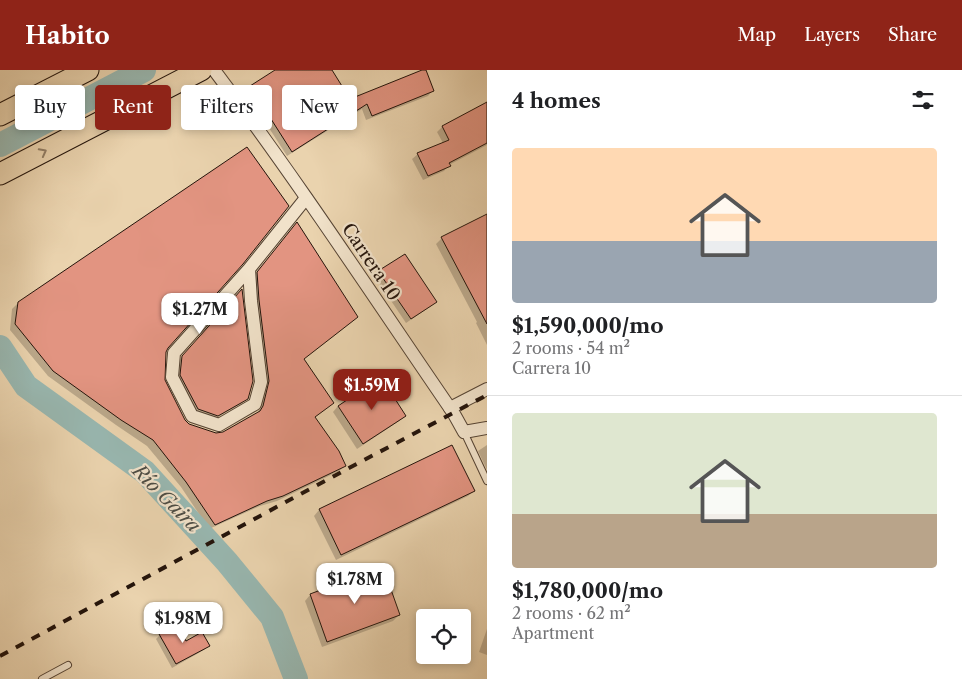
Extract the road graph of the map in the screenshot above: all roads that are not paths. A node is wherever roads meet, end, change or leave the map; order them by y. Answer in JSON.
{"nodes":[{"id":1,"x":88,"y":70,"type":"edge"},
{"id":2,"x":200,"y":70,"type":"edge"},
{"id":3,"x":214,"y":70,"type":"edge"},
{"id":4,"x":0,"y":115,"type":"edge"},
{"id":5,"x":0,"y":174,"type":"edge"},
{"id":6,"x":306,"y":198,"type":"junction"},
{"id":7,"x":249,"y":269,"type":"junction"},
{"id":8,"x":487,"y":389,"type":"edge"},
{"id":9,"x":450,"y":408,"type":"junction"},
{"id":10,"x":487,"y":428,"type":"edge"},
{"id":11,"x":464,"y":432,"type":"junction"},
{"id":12,"x":487,"y":481,"type":"edge"},
{"id":13,"x":68,"y":665,"type":"dead end"},
{"id":14,"x":42,"y":679,"type":"edge"}],
"edges":[{"from":1,"to":4,"type":"highway"},
{"from":5,"to":2,"type":"highway","one_way":true},
{"from":3,"to":6,"type":"street","name":"Carrera 10"},
{"from":6,"to":7,"type":"street"},
{"from":6,"to":9,"type":"street","name":"Carrera 10"},
{"from":7,"to":7,"type":"street"},
{"from":8,"to":9,"type":"street"},
{"from":9,"to":11,"type":"street","name":"Carrera 10"},
{"from":10,"to":11,"type":"street"},
{"from":11,"to":12,"type":"lane","name":"Carrera 10"},
{"from":13,"to":14,"type":"lane"}]}
